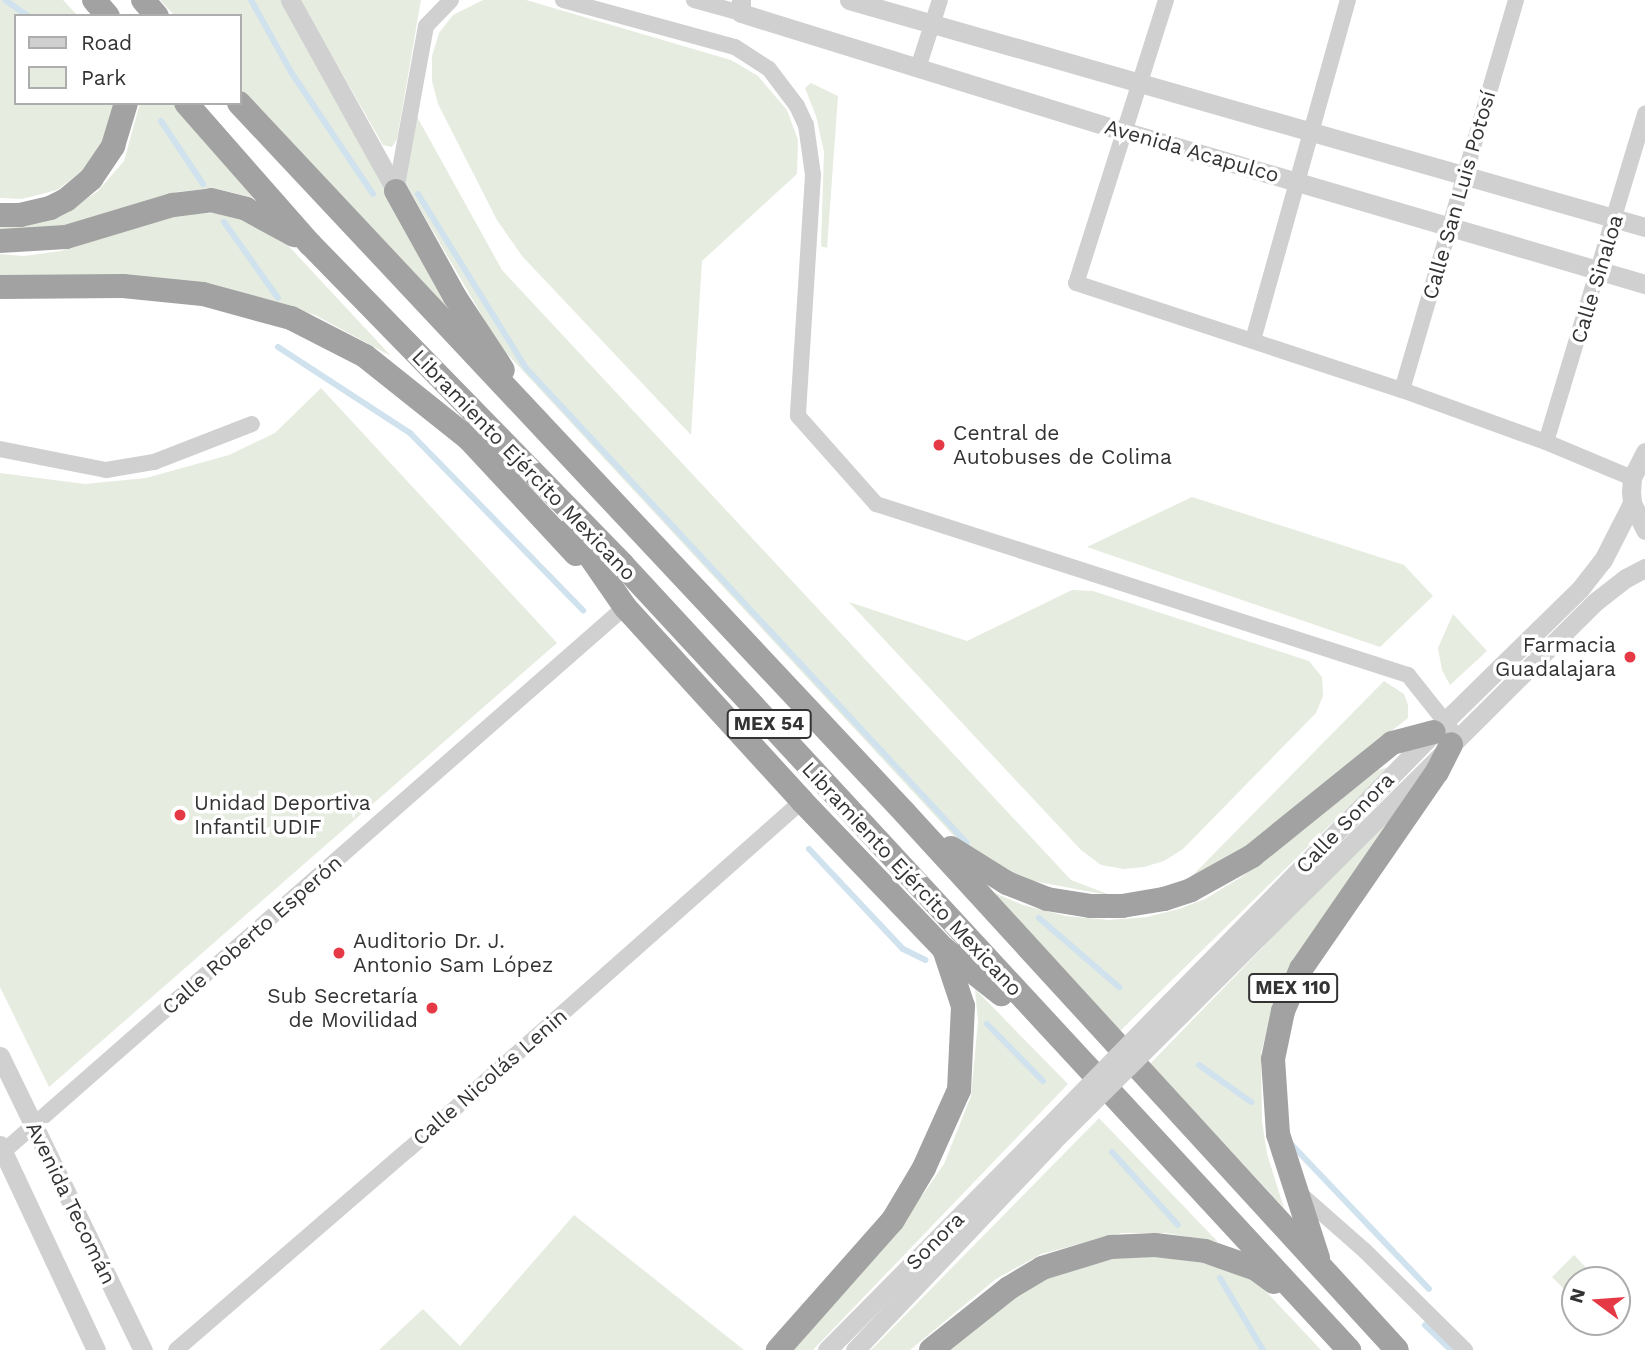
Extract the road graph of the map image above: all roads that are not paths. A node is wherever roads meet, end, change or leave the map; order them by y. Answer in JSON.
{"nodes":[{"id":1,"x":93,"y":0,"type":"edge"},
{"id":2,"x":143,"y":0,"type":"edge"},
{"id":3,"x":290,"y":0,"type":"edge"},
{"id":4,"x":430,"y":0,"type":"edge"},
{"id":5,"x":451,"y":0,"type":"edge"},
{"id":6,"x":563,"y":0,"type":"edge"},
{"id":7,"x":694,"y":0,"type":"edge"},
{"id":8,"x":849,"y":0,"type":"edge"},
{"id":9,"x":940,"y":0,"type":"edge"},
{"id":10,"x":1166,"y":0,"type":"edge"},
{"id":11,"x":1348,"y":0,"type":"edge"},
{"id":12,"x":1516,"y":0,"type":"edge"},
{"id":13,"x":741,"y":7,"type":"edge"},
{"id":14,"x":106,"y":14,"type":"edge"},
{"id":15,"x":155,"y":14,"type":"edge"},
{"id":16,"x":933,"y":23,"type":"junction"},
{"id":17,"x":426,"y":26,"type":"junction"},
{"id":18,"x":918,"y":68,"type":"junction"},
{"id":19,"x":1139,"y":81,"type":"junction"},
{"id":20,"x":125,"y":105,"type":"edge"},
{"id":21,"x":188,"y":105,"type":"edge"},
{"id":22,"x":241,"y":105,"type":"edge"},
{"id":23,"x":1645,"y":114,"type":"edge"},
{"id":24,"x":1123,"y":131,"type":"junction"},
{"id":25,"x":1311,"y":133,"type":"junction"},
{"id":26,"x":1465,"y":175,"type":"junction"},
{"id":27,"x":1298,"y":182,"type":"junction"},
{"id":28,"x":396,"y":191,"type":"junction"},
{"id":29,"x":0,"y":215,"type":"edge"},
{"id":30,"x":1615,"y":219,"type":"junction"},
{"id":31,"x":1645,"y":227,"type":"edge"},
{"id":32,"x":1451,"y":229,"type":"junction"},
{"id":33,"x":0,"y":241,"type":"edge"},
{"id":34,"x":310,"y":244,"type":"junction"},
{"id":35,"x":1600,"y":271,"type":"junction"},
{"id":36,"x":1645,"y":284,"type":"edge"},
{"id":37,"x":0,"y":287,"type":"edge"},
{"id":38,"x":1253,"y":340,"type":"junction"},
{"id":39,"x":1402,"y":390,"type":"junction"},
{"id":40,"x":252,"y":425,"type":"dead end"},
{"id":41,"x":539,"y":427,"type":"junction"},
{"id":42,"x":1546,"y":442,"type":"junction"},
{"id":43,"x":0,"y":449,"type":"edge"},
{"id":44,"x":1645,"y":452,"type":"edge"},
{"id":45,"x":530,"y":471,"type":"junction"},
{"id":46,"x":1632,"y":478,"type":"junction"},
{"id":47,"x":1633,"y":503,"type":"junction"},
{"id":48,"x":1645,"y":530,"type":"edge"},
{"id":49,"x":1645,"y":568,"type":"edge"},
{"id":50,"x":625,"y":607,"type":"junction"},
{"id":51,"x":1447,"y":734,"type":"junction"},
{"id":52,"x":802,"y":802,"type":"junction"},
{"id":53,"x":905,"y":813,"type":"junction"},
{"id":54,"x":944,"y":949,"type":"junction"},
{"id":55,"x":1060,"y":1041,"type":"junction"},
{"id":56,"x":0,"y":1056,"type":"edge"},
{"id":57,"x":35,"y":1127,"type":"junction"},
{"id":58,"x":1048,"y":1137,"type":"junction"},
{"id":59,"x":2,"y":1149,"type":"edge"},
{"id":60,"x":1294,"y":1188,"type":"junction"},
{"id":61,"x":1321,"y":1269,"type":"junction"},
{"id":62,"x":1312,"y":1309,"type":"junction"},
{"id":63,"x":96,"y":1350,"type":"edge"},
{"id":64,"x":143,"y":1350,"type":"edge"},
{"id":65,"x":176,"y":1350,"type":"edge"},
{"id":66,"x":778,"y":1350,"type":"edge"},
{"id":67,"x":827,"y":1350,"type":"edge"},
{"id":68,"x":855,"y":1350,"type":"edge"},
{"id":69,"x":931,"y":1350,"type":"edge"},
{"id":70,"x":1349,"y":1350,"type":"edge"},
{"id":71,"x":1397,"y":1350,"type":"edge"},
{"id":72,"x":1465,"y":1350,"type":"edge"}],
"edges":[{"from":1,"to":14,"type":"highway"},
{"from":2,"to":15,"type":"highway"},
{"from":3,"to":28,"type":"street"},
{"from":4,"to":17,"type":"street"},
{"from":5,"to":17,"type":"street"},
{"from":6,"to":51,"type":"street"},
{"from":7,"to":13,"type":"street"},
{"from":8,"to":16,"type":"street"},
{"from":9,"to":16,"type":"street"},
{"from":10,"to":19,"type":"street"},
{"from":11,"to":25,"type":"street"},
{"from":12,"to":26,"type":"street","name":"Calle San Luis Potosí"},
{"from":13,"to":18,"type":"street","name":"Avenida Acapulco"},
{"from":16,"to":18,"type":"street"},
{"from":16,"to":19,"type":"street"},
{"from":17,"to":28,"type":"street"},
{"from":18,"to":24,"type":"street","name":"Avenida Acapulco"},
{"from":19,"to":24,"type":"street"},
{"from":19,"to":25,"type":"street"},
{"from":20,"to":29,"type":"highway"},
{"from":21,"to":34,"type":"highway","name":"Libramiento Ejército Mexicano","number":"MEX 54"},
{"from":22,"to":41,"type":"highway","name":"Libramiento Ejército Mexicano","number":"MEX 54"},
{"from":23,"to":30,"type":"street","name":"Calle Sinaloa"},
{"from":24,"to":27,"type":"street","name":"Avenida Acapulco"},
{"from":24,"to":38,"type":"street"},
{"from":25,"to":26,"type":"street"},
{"from":25,"to":27,"type":"street"},
{"from":26,"to":30,"type":"street"},
{"from":26,"to":32,"type":"street","name":"Calle San Luis Potosí"},
{"from":27,"to":32,"type":"street","name":"Avenida Acapulco"},
{"from":27,"to":38,"type":"street"},
{"from":28,"to":41,"type":"highway"},
{"from":30,"to":31,"type":"street"},
{"from":30,"to":35,"type":"street","name":"Calle Sinaloa"},
{"from":32,"to":35,"type":"street","name":"Avenida Acapulco"},
{"from":32,"to":39,"type":"street","name":"Calle San Luis Potosí"},
{"from":33,"to":34,"type":"highway"},
{"from":34,"to":45,"type":"highway","name":"Libramiento Ejército Mexicano","number":"MEX 54"},
{"from":35,"to":36,"type":"street","name":"Avenida Acapulco"},
{"from":35,"to":42,"type":"street","name":"Calle Sinaloa"},
{"from":37,"to":50,"type":"highway"},
{"from":38,"to":39,"type":"street"},
{"from":39,"to":42,"type":"street"},
{"from":40,"to":43,"type":"street"},
{"from":41,"to":53,"type":"highway","name":"Libramiento Ejército Mexicano","number":"MEX 54"},
{"from":42,"to":46,"type":"street"},
{"from":44,"to":46,"type":"street"},
{"from":45,"to":50,"type":"highway"},
{"from":45,"to":55,"type":"highway","name":"Libramiento Ejército Mexicano","number":"MEX 54"},
{"from":46,"to":47,"type":"street"},
{"from":47,"to":48,"type":"street"},
{"from":47,"to":51,"type":"street","name":"Calle Sonora"},
{"from":49,"to":51,"type":"street","name":"Calle Sonora"},
{"from":50,"to":52,"type":"highway"},
{"from":50,"to":57,"type":"street","name":"Calle Roberto Esperón"},
{"from":51,"to":53,"type":"highway"},
{"from":51,"to":58,"type":"street","name":"Calle Sonora","bridge":true},
{"from":51,"to":60,"type":"highway","number":"MEX 110"},
{"from":52,"to":54,"type":"highway"},
{"from":52,"to":65,"type":"street","name":"Calle Nicolás Lenin"},
{"from":53,"to":61,"type":"highway","name":"Libramiento Ejército Mexicano","number":"MEX 54"},
{"from":54,"to":55,"type":"highway"},
{"from":54,"to":66,"type":"highway"},
{"from":55,"to":62,"type":"highway","name":"Libramiento Ejército Mexicano","number":"MEX 54"},
{"from":56,"to":57,"type":"street","name":"Avenida Tecomán"},
{"from":57,"to":59,"type":"street","name":"Calle Roberto Esperón"},
{"from":57,"to":64,"type":"street","name":"Avenida Tecomán"},
{"from":58,"to":67,"type":"street","name":"Sonora"},
{"from":58,"to":68,"type":"street","name":"Sonora"},
{"from":59,"to":63,"type":"street","name":"Avenida Tecomán"},
{"from":60,"to":61,"type":"highway","number":"MEX 110"},
{"from":60,"to":72,"type":"street"},
{"from":61,"to":71,"type":"highway","name":"Libramiento Ejército Mexicano","number":"MEX 54"},
{"from":62,"to":69,"type":"highway"},
{"from":62,"to":70,"type":"highway","name":"Libramiento Ejército Mexicano","number":"MEX 54"}]}
